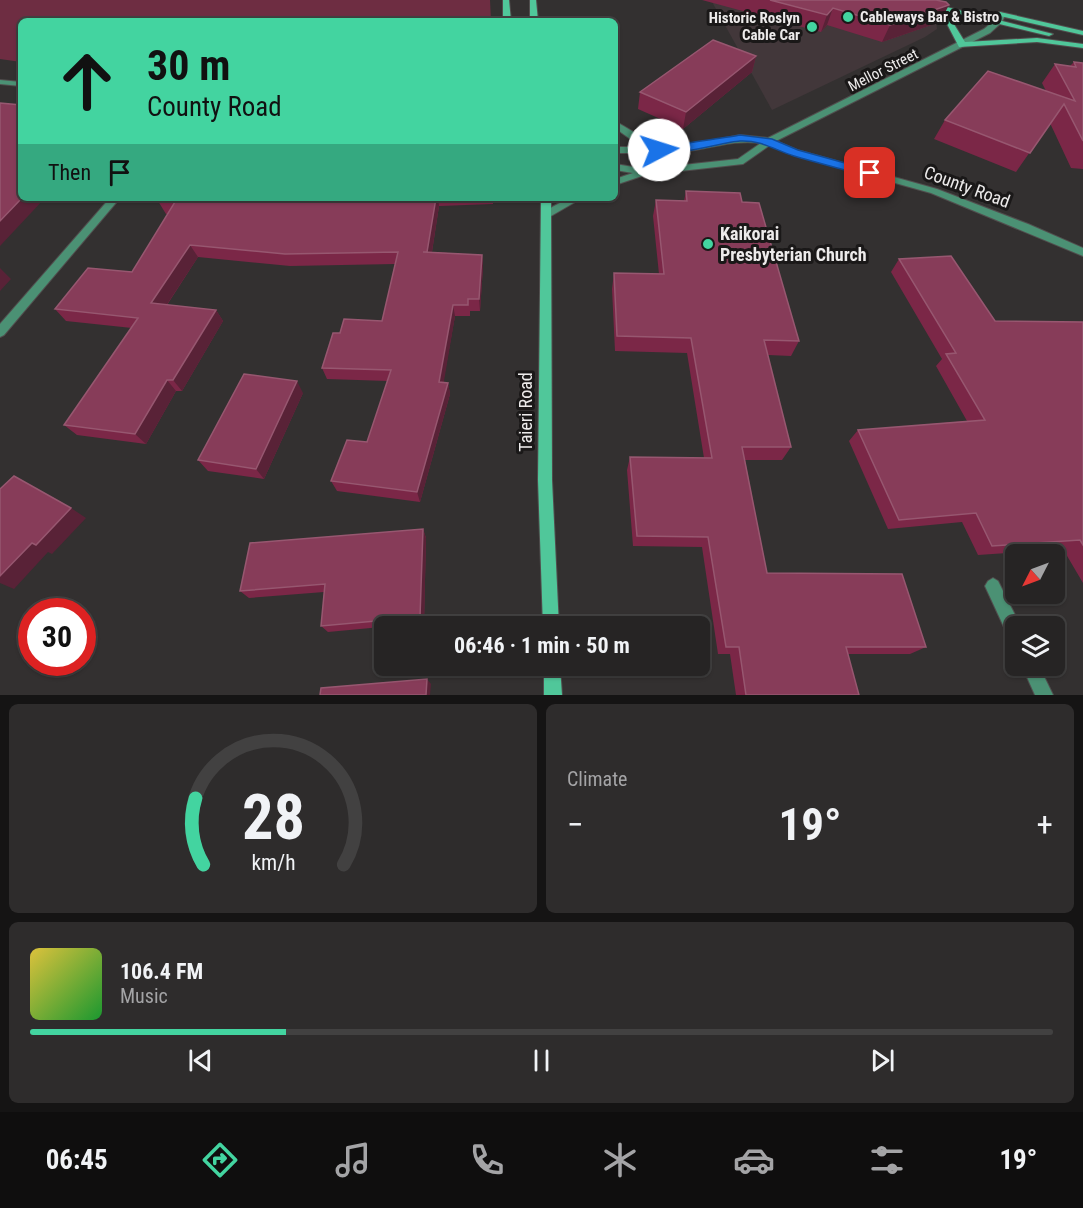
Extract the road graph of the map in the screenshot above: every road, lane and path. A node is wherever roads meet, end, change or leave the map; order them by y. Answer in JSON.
{"nodes":[{"id":1,"x":506,"y":0,"type":"edge"},
{"id":2,"x":533,"y":0,"type":"edge"},
{"id":3,"x":944,"y":0,"type":"edge"},
{"id":4,"x":915,"y":1,"type":"edge"},
{"id":5,"x":1000,"y":17,"type":"junction"},
{"id":6,"x":507,"y":18,"type":"edge"},
{"id":7,"x":534,"y":18,"type":"edge"},
{"id":8,"x":1083,"y":33,"type":"edge"},
{"id":9,"x":1083,"y":44,"type":"edge"},
{"id":10,"x":962,"y":45,"type":"junction"},
{"id":11,"x":0,"y":82,"type":"edge"},
{"id":12,"x":18,"y":84,"type":"edge"},
{"id":13,"x":618,"y":126,"type":"edge"},
{"id":14,"x":769,"y":141,"type":"junction"},
{"id":15,"x":618,"y":150,"type":"edge"},
{"id":16,"x":659,"y":150,"type":"junction"},
{"id":17,"x":618,"y":167,"type":"edge"},
{"id":18,"x":646,"y":172,"type":"junction"},
{"id":19,"x":618,"y":181,"type":"edge"},
{"id":20,"x":112,"y":201,"type":"edge"},
{"id":21,"x":546,"y":201,"type":"edge"},
{"id":22,"x":571,"y":201,"type":"edge"},
{"id":23,"x":547,"y":214,"type":"junction"},
{"id":24,"x":1083,"y":252,"type":"edge"},
{"id":25,"x":0,"y":332,"type":"edge"},
{"id":26,"x":993,"y":586,"type":"dead end"},
{"id":27,"x":551,"y":616,"type":"edge"},
{"id":28,"x":1007,"y":616,"type":"edge"},
{"id":29,"x":552,"y":676,"type":"edge"},
{"id":30,"x":1035,"y":676,"type":"edge"},
{"id":31,"x":553,"y":695,"type":"edge"},
{"id":32,"x":1044,"y":695,"type":"edge"}],
"edges":[{"from":1,"to":6,"type":"main road"},
{"from":2,"to":7,"type":"main road"},
{"from":3,"to":5,"type":"main road"},
{"from":4,"to":5,"type":"main road"},
{"from":4,"to":10,"type":"main road"},
{"from":5,"to":8,"type":"main road"},
{"from":5,"to":9,"type":"main road"},
{"from":5,"to":10,"type":"street","name":"Mellor Street"},
{"from":9,"to":10,"type":"main road"},
{"from":10,"to":14,"type":"street","name":"Mellor Street"},
{"from":11,"to":12,"type":"street"},
{"from":13,"to":16,"type":"street"},
{"from":14,"to":16,"type":"street"},
{"from":14,"to":18,"type":"street","name":"Mellor Street"},
{"from":14,"to":24,"type":"street","name":"County Road"},
{"from":15,"to":16,"type":"street"},
{"from":17,"to":18,"type":"street"},
{"from":18,"to":19,"type":"street"},
{"from":20,"to":25,"type":"street"},
{"from":21,"to":23,"type":"main road","name":"Taieri Road"},
{"from":22,"to":23,"type":"street"},
{"from":23,"to":27,"type":"main road","name":"Taieri Road"},
{"from":26,"to":28,"type":"street"},
{"from":29,"to":31,"type":"main road"},
{"from":30,"to":32,"type":"street"}]}
